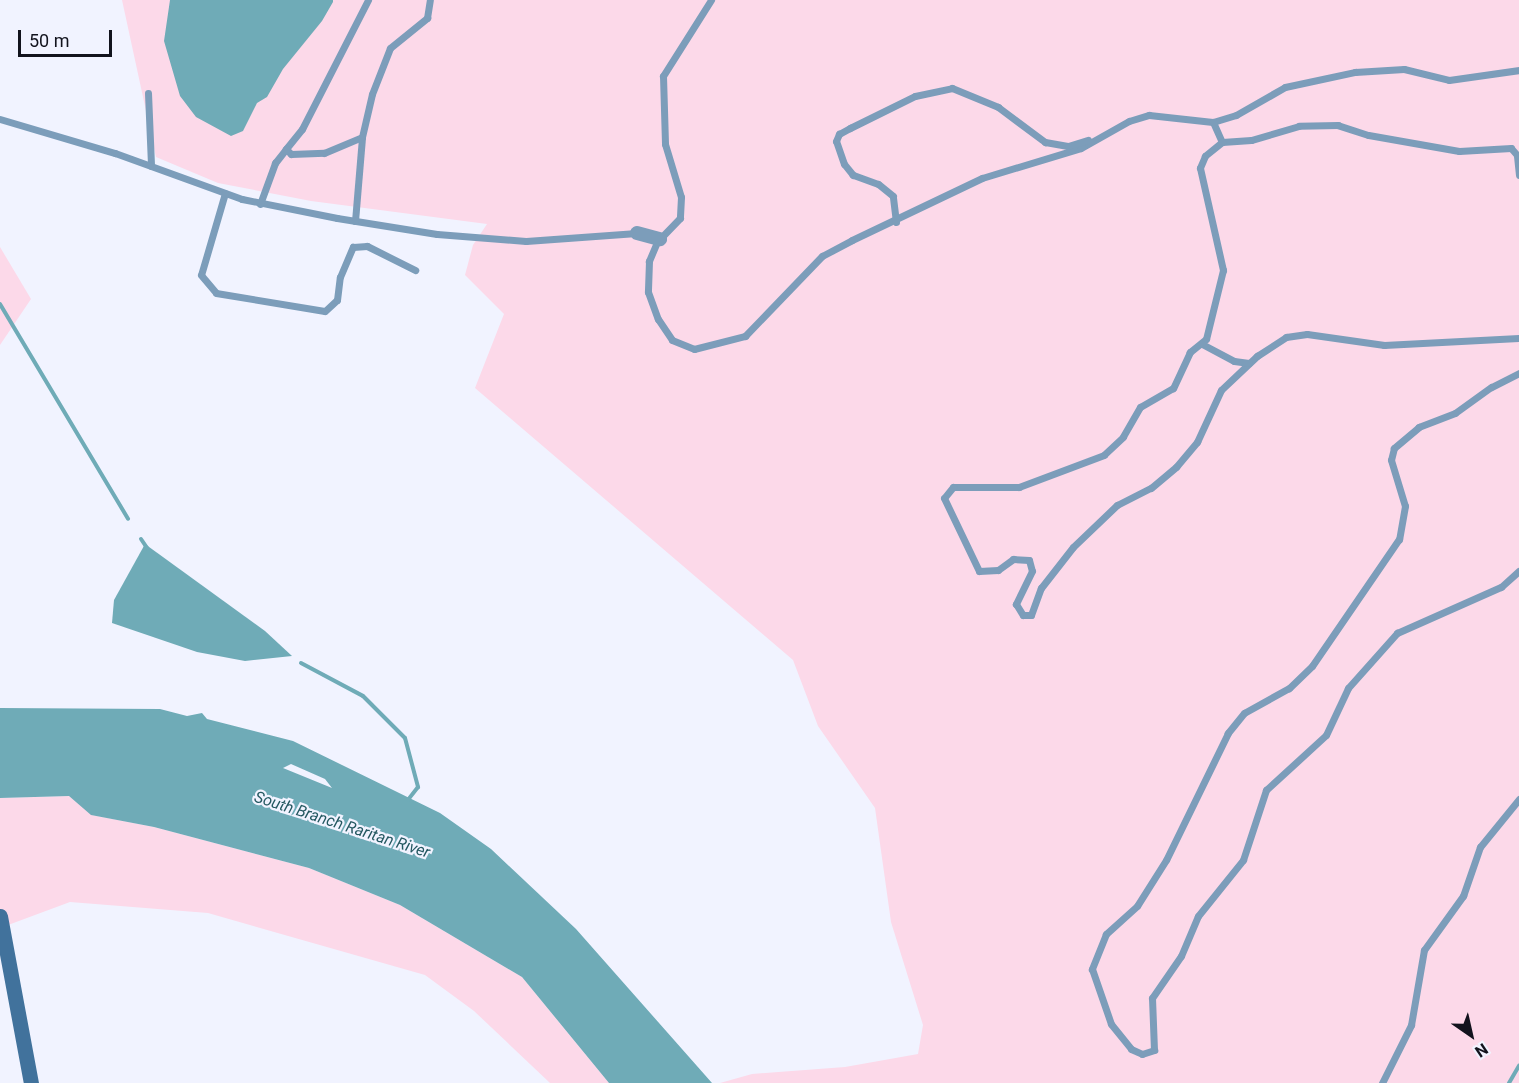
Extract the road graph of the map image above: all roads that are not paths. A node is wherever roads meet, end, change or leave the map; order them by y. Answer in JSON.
{"nodes":[{"id":1,"x":368,"y":0,"type":"edge"},
{"id":2,"x":430,"y":0,"type":"edge"},
{"id":3,"x":711,"y":0,"type":"edge"},
{"id":4,"x":1519,"y":70,"type":"edge"},
{"id":5,"x":148,"y":93,"type":"dead end"},
{"id":6,"x":0,"y":119,"type":"edge"},
{"id":7,"x":1213,"y":122,"type":"junction"},
{"id":8,"x":1112,"y":131,"type":"junction"},
{"id":9,"x":362,"y":137,"type":"junction"},
{"id":10,"x":1222,"y":142,"type":"junction"},
{"id":11,"x":286,"y":149,"type":"junction"},
{"id":12,"x":151,"y":166,"type":"junction"},
{"id":13,"x":1519,"y":175,"type":"edge"},
{"id":14,"x":225,"y":193,"type":"junction"},
{"id":15,"x":260,"y":204,"type":"junction"},
{"id":16,"x":355,"y":221,"type":"junction"},
{"id":17,"x":896,"y":222,"type":"junction"},
{"id":18,"x":637,"y":233,"type":"joint"},
{"id":19,"x":660,"y":239,"type":"junction"},
{"id":20,"x":415,"y":270,"type":"dead end"},
{"id":21,"x":1519,"y":338,"type":"edge"},
{"id":22,"x":1202,"y":344,"type":"junction"},
{"id":23,"x":1249,"y":363,"type":"junction"},
{"id":24,"x":1519,"y":373,"type":"edge"},
{"id":25,"x":1519,"y":571,"type":"edge"},
{"id":26,"x":1519,"y":799,"type":"edge"},
{"id":27,"x":0,"y":916,"type":"edge"},
{"id":28,"x":6,"y":972,"type":"edge"},
{"id":29,"x":31,"y":1083,"type":"edge"},
{"id":30,"x":1382,"y":1083,"type":"edge"}],
"edges":[{"from":1,"to":11,"type":"lane"},
{"from":2,"to":9,"type":"lane"},
{"from":3,"to":19,"type":"lane"},
{"from":4,"to":7,"type":"lane"},
{"from":5,"to":12,"type":"lane"},
{"from":6,"to":12,"type":"lane"},
{"from":7,"to":8,"type":"lane"},
{"from":7,"to":10,"type":"lane"},
{"from":8,"to":17,"type":"lane"},
{"from":8,"to":17,"type":"lane"},
{"from":9,"to":11,"type":"lane"},
{"from":9,"to":16,"type":"lane"},
{"from":10,"to":13,"type":"lane"},
{"from":10,"to":22,"type":"lane"},
{"from":11,"to":15,"type":"lane"},
{"from":12,"to":14,"type":"lane"},
{"from":14,"to":15,"type":"lane"},
{"from":14,"to":20,"type":"lane"},
{"from":15,"to":16,"type":"lane"},
{"from":16,"to":18,"type":"lane"},
{"from":17,"to":19,"type":"lane"},
{"from":18,"to":19,"type":"street"},
{"from":21,"to":23,"type":"lane"},
{"from":22,"to":23,"type":"lane"},
{"from":22,"to":23,"type":"lane"},
{"from":24,"to":25,"type":"lane"},
{"from":26,"to":30,"type":"lane"},
{"from":27,"to":28,"type":"street"},
{"from":28,"to":29,"type":"street"}]}
